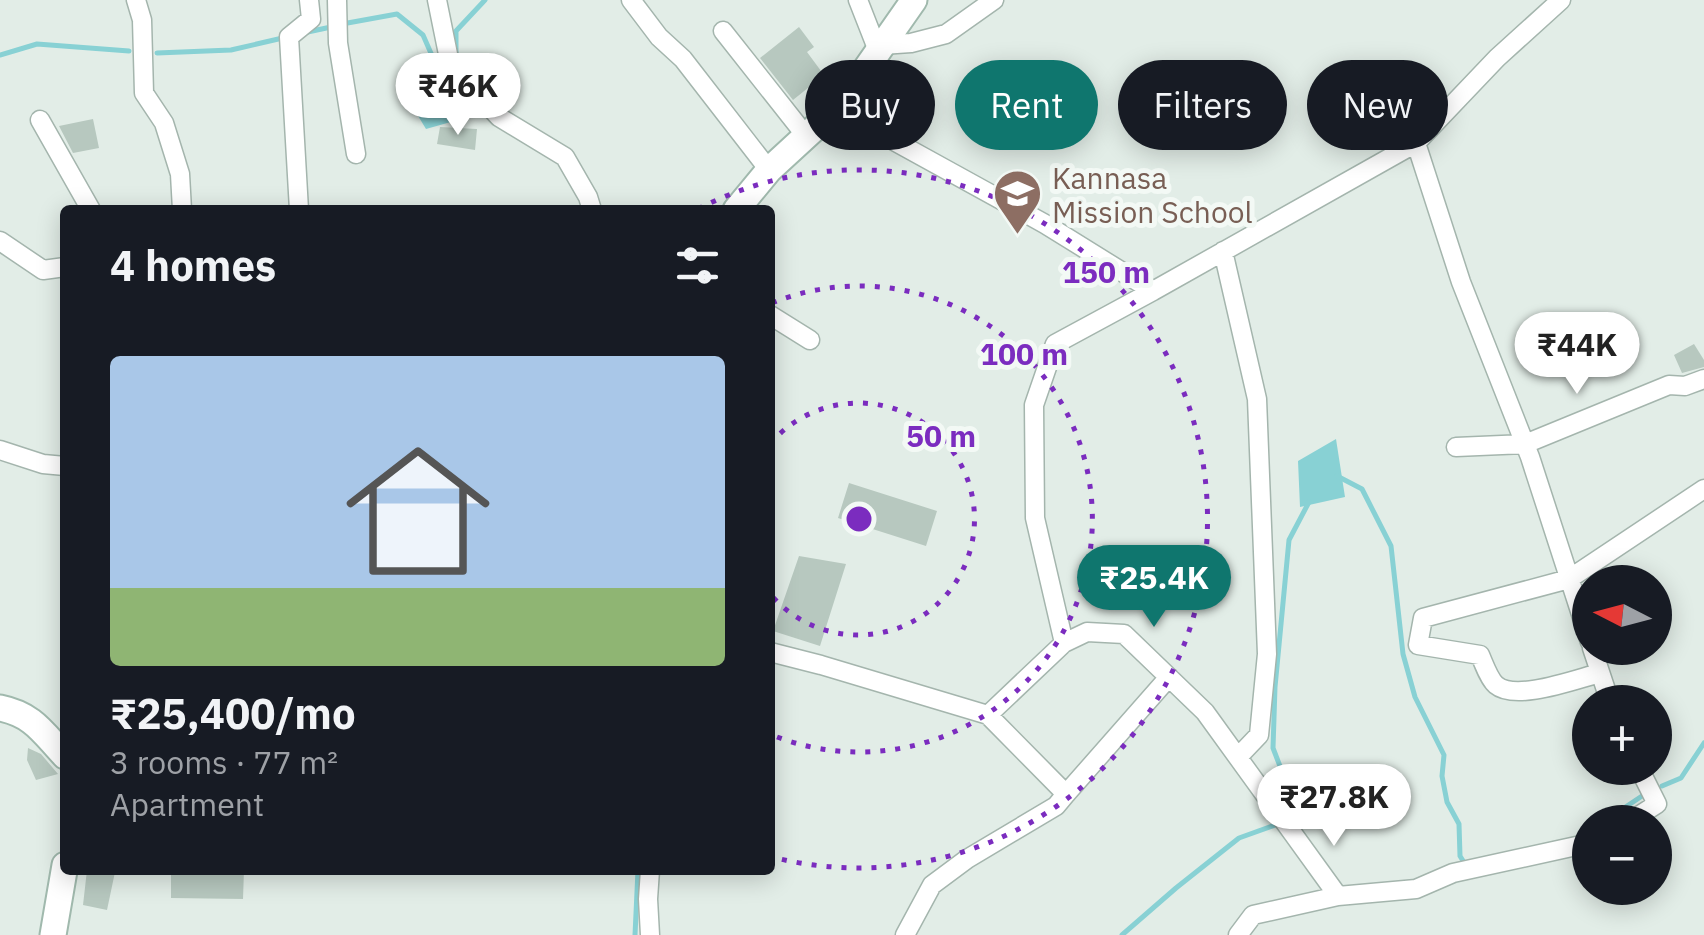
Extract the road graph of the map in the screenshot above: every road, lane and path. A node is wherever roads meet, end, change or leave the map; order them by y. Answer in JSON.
{"nodes":[{"id":1,"x":136,"y":0,"type":"edge"},
{"id":2,"x":309,"y":0,"type":"edge"},
{"id":3,"x":438,"y":0,"type":"edge"},
{"id":4,"x":631,"y":0,"type":"edge"},
{"id":5,"x":858,"y":0,"type":"edge"},
{"id":6,"x":914,"y":0,"type":"edge"},
{"id":7,"x":994,"y":0,"type":"edge"},
{"id":8,"x":1561,"y":0,"type":"edge"},
{"id":9,"x":338,"y":7,"type":"edge"},
{"id":10,"x":722,"y":31,"type":"dead end"},
{"id":11,"x":880,"y":48,"type":"junction"},
{"id":12,"x":871,"y":60,"type":"edge"},
{"id":13,"x":1448,"y":109,"type":"edge"},
{"id":14,"x":40,"y":120,"type":"dead end"},
{"id":15,"x":805,"y":135,"type":"edge"},
{"id":16,"x":805,"y":137,"type":"edge"},
{"id":17,"x":911,"y":150,"type":"edge"},
{"id":18,"x":1403,"y":150,"type":"edge"},
{"id":19,"x":1418,"y":150,"type":"edge"},
{"id":20,"x":356,"y":154,"type":"dead end"},
{"id":21,"x":769,"y":170,"type":"junction"},
{"id":22,"x":88,"y":205,"type":"edge"},
{"id":23,"x":182,"y":205,"type":"edge"},
{"id":24,"x":298,"y":205,"type":"edge"},
{"id":25,"x":589,"y":205,"type":"edge"},
{"id":26,"x":740,"y":205,"type":"edge"},
{"id":27,"x":0,"y":241,"type":"edge"},
{"id":28,"x":1223,"y":251,"type":"junction"},
{"id":29,"x":60,"y":268,"type":"edge"},
{"id":30,"x":1153,"y":290,"type":"junction"},
{"id":31,"x":775,"y":318,"type":"edge"},
{"id":32,"x":810,"y":340,"type":"dead end"},
{"id":33,"x":1704,"y":378,"type":"edge"},
{"id":34,"x":1525,"y":444,"type":"junction"},
{"id":35,"x":1456,"y":446,"type":"dead end"},
{"id":36,"x":0,"y":450,"type":"edge"},
{"id":37,"x":60,"y":466,"type":"edge"},
{"id":38,"x":1704,"y":489,"type":"edge"},
{"id":39,"x":1569,"y":578,"type":"junction"},
{"id":40,"x":1572,"y":587,"type":"edge"},
{"id":41,"x":1064,"y":643,"type":"junction"},
{"id":42,"x":775,"y":653,"type":"edge"},
{"id":43,"x":1597,"y":665,"type":"edge"},
{"id":44,"x":1600,"y":673,"type":"junction"},
{"id":45,"x":1169,"y":677,"type":"junction"},
{"id":46,"x":1604,"y":685,"type":"edge"},
{"id":47,"x":0,"y":708,"type":"edge"},
{"id":48,"x":988,"y":715,"type":"junction"},
{"id":49,"x":60,"y":750,"type":"edge"},
{"id":50,"x":1238,"y":757,"type":"junction"},
{"id":51,"x":1066,"y":794,"type":"junction"},
{"id":52,"x":1572,"y":847,"type":"edge"},
{"id":53,"x":63,"y":875,"type":"edge"},
{"id":54,"x":650,"y":875,"type":"edge"},
{"id":55,"x":1338,"y":896,"type":"junction"},
{"id":56,"x":52,"y":935,"type":"edge"},
{"id":57,"x":650,"y":935,"type":"edge"},
{"id":58,"x":905,"y":935,"type":"edge"},
{"id":59,"x":1238,"y":935,"type":"edge"}],
"edges":[{"from":1,"to":23,"type":"street"},
{"from":2,"to":24,"type":"street"},
{"from":3,"to":25,"type":"street"},
{"from":4,"to":21,"type":"street"},
{"from":5,"to":11,"type":"street"},
{"from":6,"to":11,"type":"main road"},
{"from":7,"to":11,"type":"street"},
{"from":8,"to":13,"type":"street"},
{"from":9,"to":20,"type":"street"},
{"from":10,"to":15,"type":"street"},
{"from":11,"to":12,"type":"main road"},
{"from":14,"to":22,"type":"street"},
{"from":16,"to":21,"type":"main road"},
{"from":17,"to":30,"type":"street"},
{"from":18,"to":28,"type":"street"},
{"from":19,"to":34,"type":"street"},
{"from":21,"to":26,"type":"main road"},
{"from":27,"to":29,"type":"street"},
{"from":28,"to":30,"type":"street"},
{"from":28,"to":50,"type":"street"},
{"from":30,"to":41,"type":"street"},
{"from":31,"to":32,"type":"street"},
{"from":33,"to":34,"type":"street"},
{"from":34,"to":35,"type":"street"},
{"from":34,"to":39,"type":"street"},
{"from":36,"to":37,"type":"street"},
{"from":38,"to":39,"type":"street"},
{"from":39,"to":40,"type":"street"},
{"from":39,"to":44,"type":"street"},
{"from":41,"to":45,"type":"street"},
{"from":41,"to":48,"type":"street"},
{"from":42,"to":48,"type":"street"},
{"from":43,"to":44,"type":"street"},
{"from":44,"to":46,"type":"street"},
{"from":45,"to":50,"type":"street"},
{"from":45,"to":51,"type":"street"},
{"from":47,"to":49,"type":"main road"},
{"from":48,"to":51,"type":"street"},
{"from":50,"to":55,"type":"street"},
{"from":51,"to":58,"type":"street"},
{"from":52,"to":55,"type":"street"},
{"from":53,"to":56,"type":"main road"},
{"from":54,"to":57,"type":"street"},
{"from":55,"to":59,"type":"street"}]}
